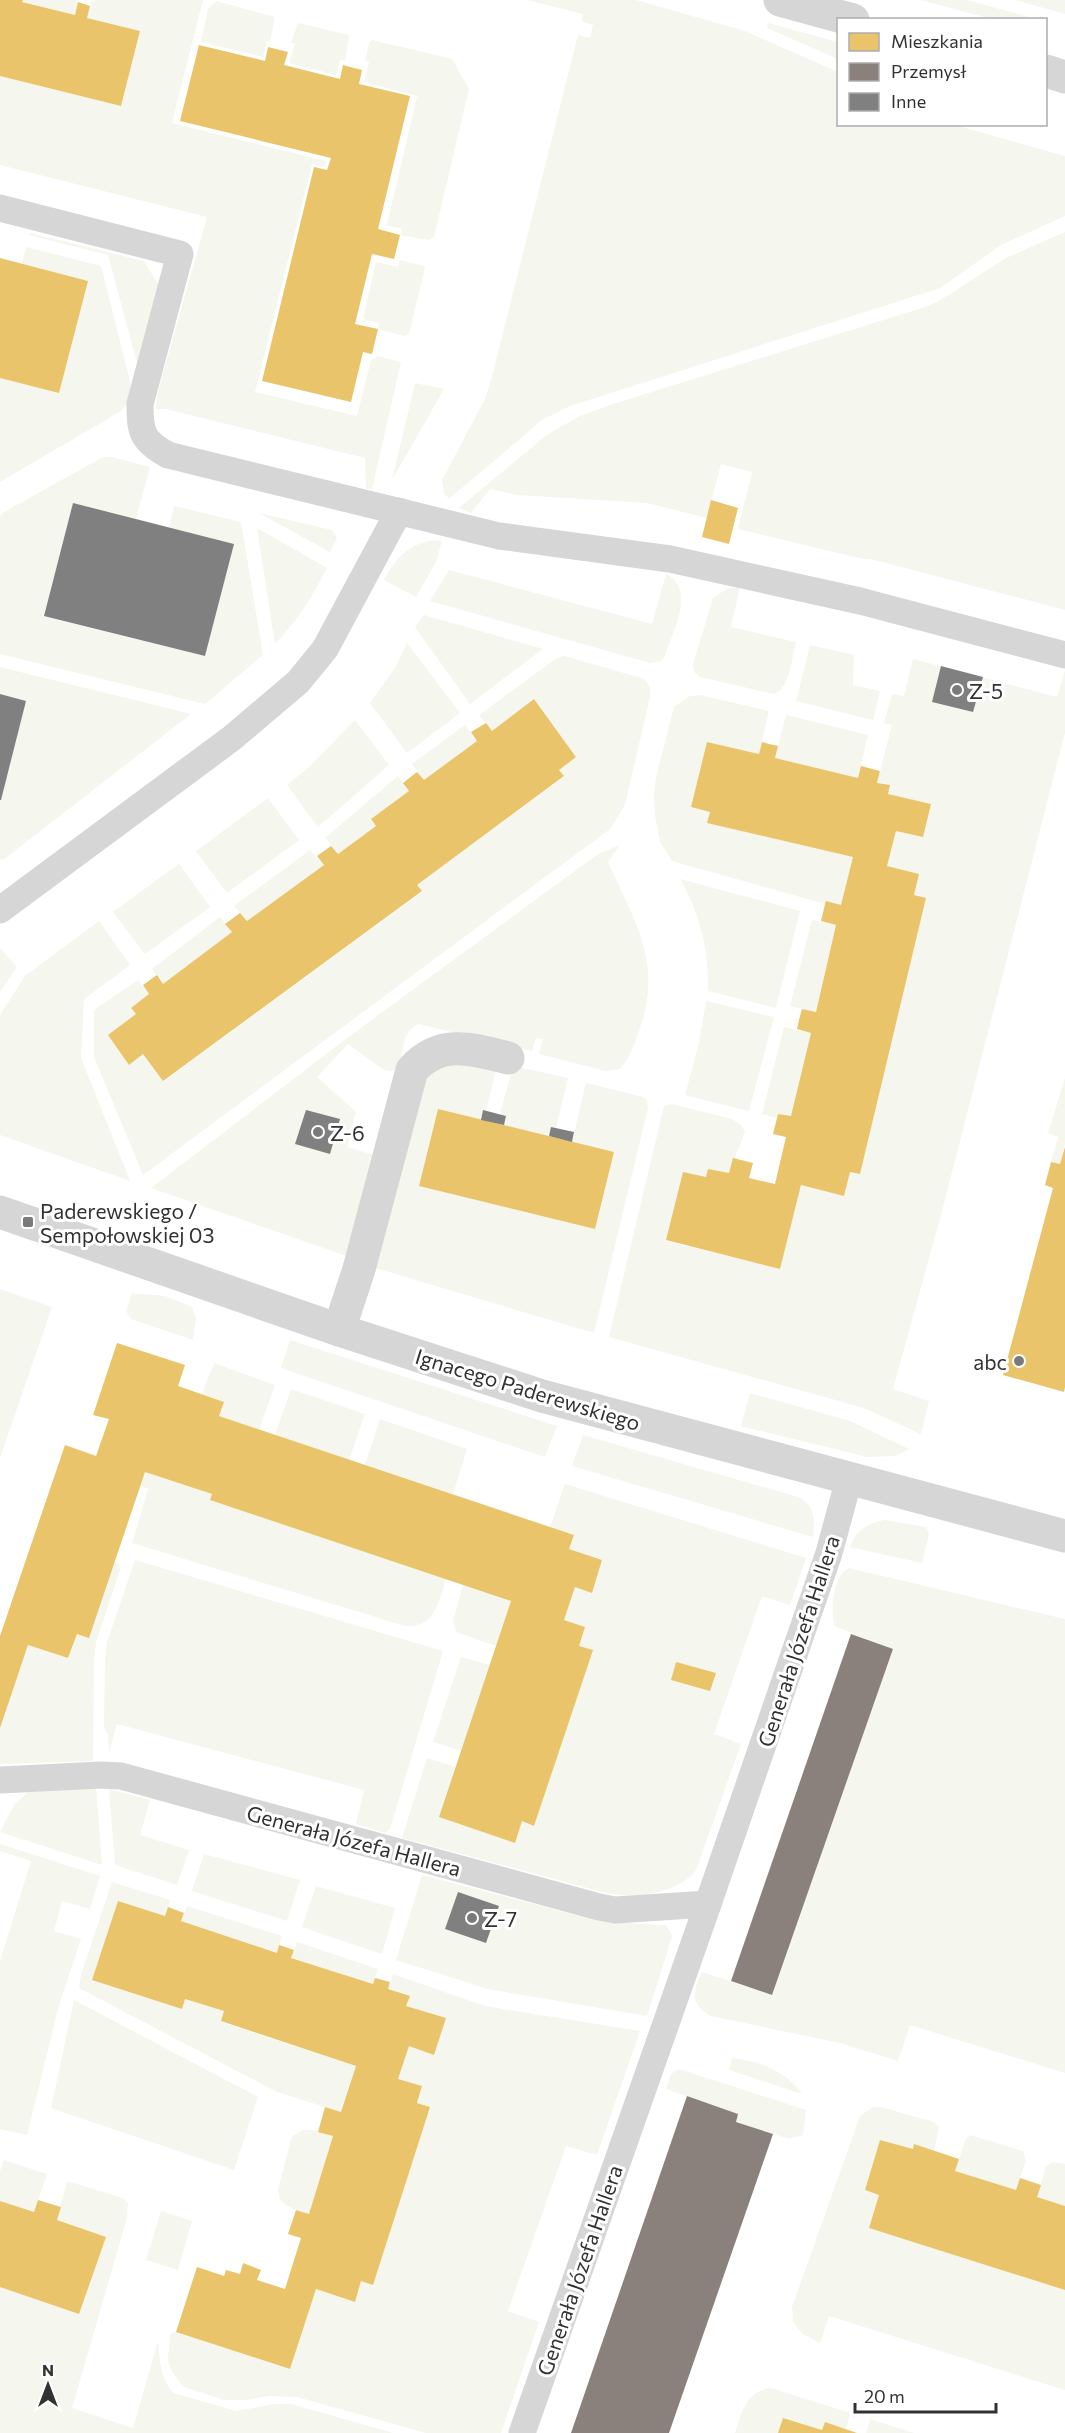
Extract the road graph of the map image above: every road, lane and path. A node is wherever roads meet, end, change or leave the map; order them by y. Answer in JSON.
{"nodes":[{"id":1,"x":780,"y":0,"type":"edge"},
{"id":2,"x":846,"y":18,"type":"edge"},
{"id":3,"x":1047,"y":71,"type":"edge"},
{"id":4,"x":1065,"y":77,"type":"edge"},
{"id":5,"x":0,"y":208,"type":"edge"},
{"id":6,"x":399,"y":512,"type":"junction"},
{"id":7,"x":1065,"y":655,"type":"edge"},
{"id":8,"x":0,"y":910,"type":"edge"},
{"id":9,"x":508,"y":1058,"type":"dead end"},
{"id":10,"x":0,"y":1212,"type":"edge"},
{"id":11,"x":339,"y":1329,"type":"junction"},
{"id":12,"x":849,"y":1479,"type":"junction"},
{"id":13,"x":1065,"y":1536,"type":"edge"},
{"id":14,"x":0,"y":1780,"type":"edge"},
{"id":15,"x":708,"y":1904,"type":"junction"},
{"id":16,"x":522,"y":2433,"type":"edge"}],
"edges":[{"from":1,"to":2,"type":"street"},
{"from":3,"to":4,"type":"street"},
{"from":5,"to":6,"type":"lane"},
{"from":6,"to":7,"type":"lane"},
{"from":6,"to":8,"type":"lane"},
{"from":9,"to":11,"type":"street"},
{"from":10,"to":11,"type":"street","name":"Ignacego Paderewskiego"},
{"from":11,"to":12,"type":"street","name":"Ignacego Paderewskiego"},
{"from":12,"to":13,"type":"street","name":"Ignacego Paderewskiego"},
{"from":12,"to":15,"type":"lane","name":"Generała Józefa Hallera"},
{"from":14,"to":15,"type":"lane","name":"Generała Józefa Hallera"},
{"from":15,"to":16,"type":"lane","name":"Generała Józefa Hallera"}]}
